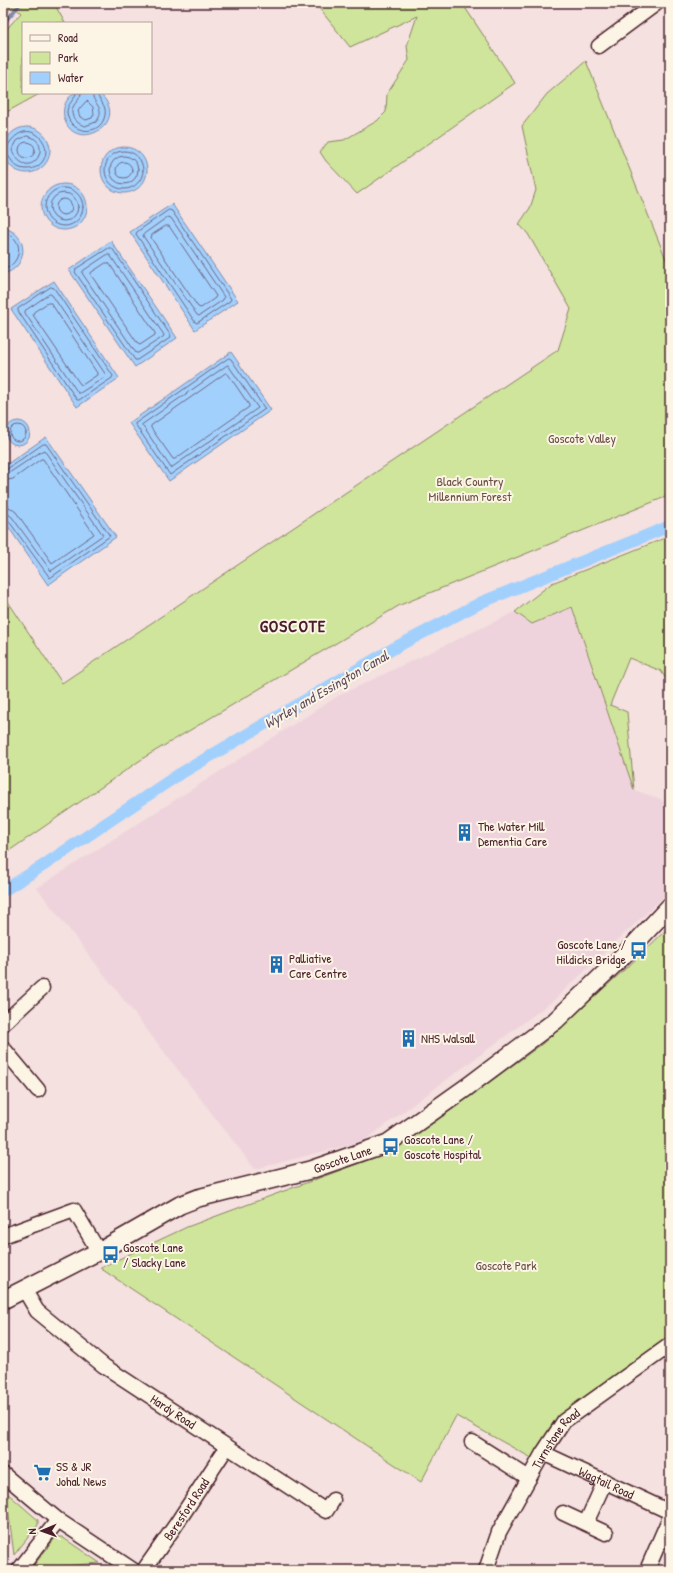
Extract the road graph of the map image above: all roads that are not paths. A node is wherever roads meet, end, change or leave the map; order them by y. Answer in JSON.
{"nodes":[{"id":1,"x":657,"y":3,"type":"edge"},
{"id":2,"x":599,"y":46,"type":"dead end"},
{"id":3,"x":670,"y":906,"type":"edge"},
{"id":4,"x":42,"y":988,"type":"dead end"},
{"id":5,"x":3,"y":1024,"type":"edge"},
{"id":6,"x":3,"y":1048,"type":"edge"},
{"id":7,"x":38,"y":1090,"type":"dead end"},
{"id":8,"x":3,"y":1236,"type":"edge"},
{"id":9,"x":99,"y":1252,"type":"junction"},
{"id":10,"x":24,"y":1289,"type":"junction"},
{"id":11,"x":5,"y":1295,"type":"edge"},
{"id":12,"x":670,"y":1345,"type":"edge"},
{"id":13,"x":472,"y":1442,"type":"dead end"},
{"id":14,"x":227,"y":1447,"type":"junction"},
{"id":15,"x":543,"y":1453,"type":"junction"},
{"id":16,"x":3,"y":1474,"type":"edge"},
{"id":17,"x":529,"y":1478,"type":"junction"},
{"id":18,"x":605,"y":1481,"type":"junction"},
{"id":19,"x":333,"y":1500,"type":"dead end"},
{"id":20,"x":670,"y":1512,"type":"edge"},
{"id":21,"x":563,"y":1513,"type":"dead end"},
{"id":22,"x":670,"y":1517,"type":"edge"},
{"id":23,"x":58,"y":1520,"type":"junction"},
{"id":24,"x":586,"y":1524,"type":"junction"},
{"id":25,"x":606,"y":1533,"type":"dead end"},
{"id":26,"x":18,"y":1570,"type":"edge"},
{"id":27,"x":133,"y":1570,"type":"edge"},
{"id":28,"x":144,"y":1570,"type":"edge"},
{"id":29,"x":486,"y":1570,"type":"edge"},
{"id":30,"x":647,"y":1570,"type":"edge"}],
"edges":[{"from":1,"to":2,"type":"street"},
{"from":3,"to":9,"type":"street","name":"Goscote Lane"},
{"from":4,"to":5,"type":"street"},
{"from":6,"to":7,"type":"street"},
{"from":8,"to":9,"type":"street"},
{"from":9,"to":10,"type":"street","name":"Goscote Lane"},
{"from":10,"to":11,"type":"street","name":"Goscote Lane"},
{"from":10,"to":14,"type":"street","name":"Hardy Road"},
{"from":12,"to":15,"type":"street","name":"Turnstone Road"},
{"from":13,"to":17,"type":"street"},
{"from":14,"to":19,"type":"street","name":"Hardy Road"},
{"from":14,"to":28,"type":"street","name":"Beresford Road"},
{"from":15,"to":17,"type":"street","name":"Turnstone Road"},
{"from":15,"to":18,"type":"street","name":"Wagtail Road"},
{"from":16,"to":23,"type":"street"},
{"from":17,"to":29,"type":"street","name":"Turnstone Road"},
{"from":18,"to":20,"type":"street","name":"Wagtail Road"},
{"from":18,"to":24,"type":"street"},
{"from":21,"to":24,"type":"street"},
{"from":22,"to":30,"type":"street"},
{"from":23,"to":26,"type":"street"},
{"from":23,"to":27,"type":"street"},
{"from":24,"to":25,"type":"street"}]}
